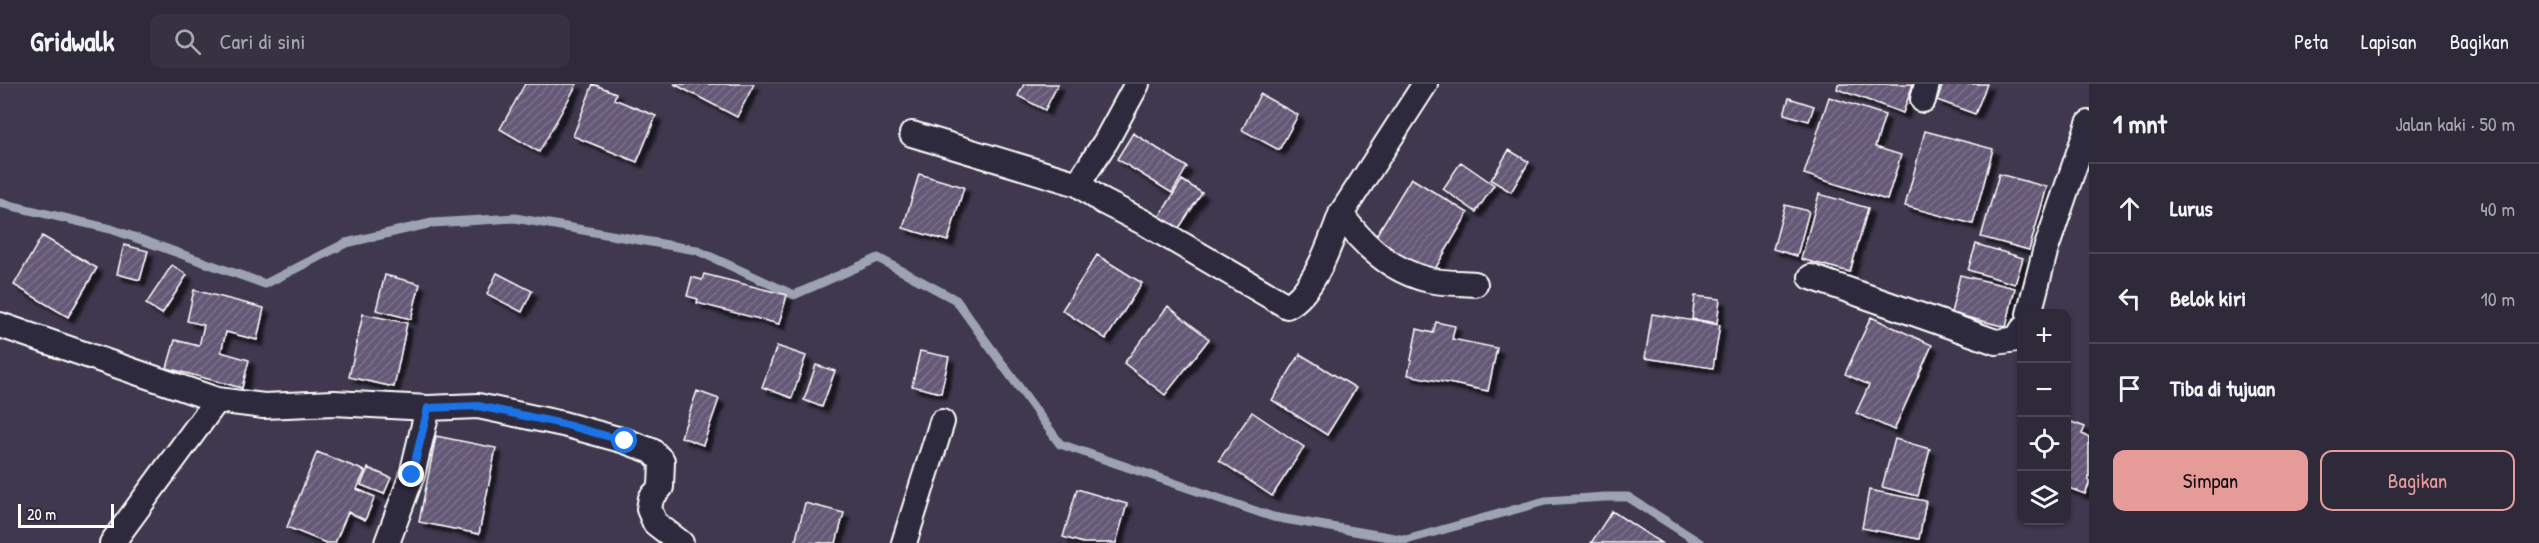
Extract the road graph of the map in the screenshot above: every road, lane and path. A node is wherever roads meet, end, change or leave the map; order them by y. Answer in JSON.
{"nodes":[{"id":1,"x":1137,"y":84,"type":"edge"},
{"id":2,"x":1425,"y":84,"type":"edge"},
{"id":3,"x":2089,"y":123,"type":"edge"},
{"id":4,"x":912,"y":134,"type":"dead end"},
{"id":5,"x":1078,"y":184,"type":"junction"},
{"id":6,"x":1341,"y":214,"type":"junction"},
{"id":7,"x":1812,"y":277,"type":"dead end"},
{"id":8,"x":1475,"y":284,"type":"dead end"},
{"id":9,"x":2030,"y":309,"type":"edge"},
{"id":10,"x":0,"y":325,"type":"edge"},
{"id":11,"x":2017,"y":339,"type":"edge"},
{"id":12,"x":217,"y":400,"type":"junction"},
{"id":13,"x":428,"y":408,"type":"junction"},
{"id":14,"x":942,"y":422,"type":"dead end"},
{"id":15,"x":111,"y":543,"type":"edge"},
{"id":16,"x":387,"y":543,"type":"edge"},
{"id":17,"x":681,"y":543,"type":"edge"},
{"id":18,"x":904,"y":543,"type":"edge"}],
"edges":[{"from":1,"to":5,"type":"street"},
{"from":2,"to":6,"type":"street"},
{"from":3,"to":9,"type":"street"},
{"from":4,"to":5,"type":"street"},
{"from":5,"to":6,"type":"street"},
{"from":6,"to":8,"type":"street"},
{"from":7,"to":11,"type":"street"},
{"from":10,"to":12,"type":"street"},
{"from":12,"to":13,"type":"street"},
{"from":12,"to":15,"type":"street"},
{"from":13,"to":16,"type":"street"},
{"from":13,"to":17,"type":"street"},
{"from":14,"to":18,"type":"street"}]}
